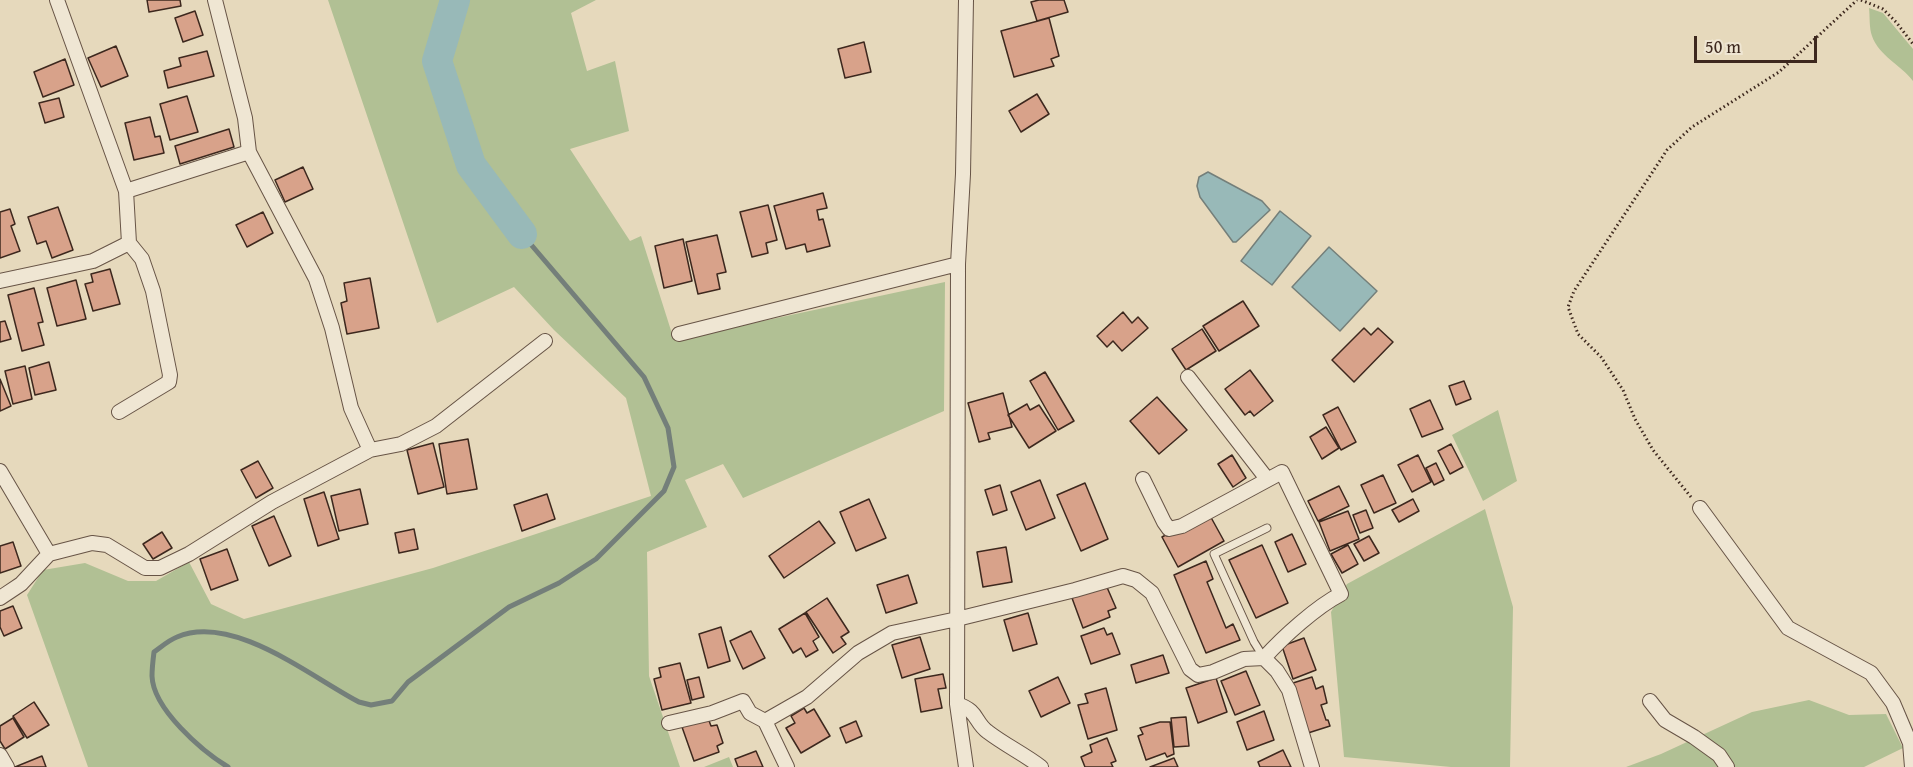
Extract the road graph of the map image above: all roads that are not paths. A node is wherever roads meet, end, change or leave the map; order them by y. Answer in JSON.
{"nodes":[{"id":1,"x":57,"y":0,"type":"edge"},
{"id":2,"x":215,"y":0,"type":"edge"},
{"id":3,"x":966,"y":0,"type":"edge"},
{"id":4,"x":249,"y":152,"type":"junction"},
{"id":5,"x":126,"y":190,"type":"junction"},
{"id":6,"x":129,"y":243,"type":"junction"},
{"id":7,"x":958,"y":264,"type":"junction"},
{"id":8,"x":0,"y":281,"type":"edge"},
{"id":9,"x":679,"y":334,"type":"dead end"},
{"id":10,"x":545,"y":341,"type":"dead end"},
{"id":11,"x":1188,"y":376,"type":"dead end"},
{"id":12,"x":119,"y":412,"type":"dead end"},
{"id":13,"x":370,"y":450,"type":"junction"},
{"id":14,"x":0,"y":471,"type":"edge"},
{"id":15,"x":1143,"y":479,"type":"dead end"},
{"id":16,"x":1267,"y":479,"type":"junction"},
{"id":17,"x":1700,"y":508,"type":"road end"},
{"id":18,"x":1267,"y":528,"type":"dead end"},
{"id":19,"x":50,"y":554,"type":"junction"},
{"id":20,"x":0,"y":598,"type":"edge"},
{"id":21,"x":957,"y":619,"type":"junction"},
{"id":22,"x":1264,"y":658,"type":"junction"},
{"id":23,"x":1650,"y":701,"type":"dead end"},
{"id":24,"x":957,"y":704,"type":"junction"},
{"id":25,"x":765,"y":721,"type":"junction"},
{"id":26,"x":669,"y":723,"type":"dead end"},
{"id":27,"x":0,"y":755,"type":"edge"},
{"id":28,"x":7,"y":767,"type":"edge"},
{"id":29,"x":787,"y":767,"type":"edge"},
{"id":30,"x":966,"y":767,"type":"edge"},
{"id":31,"x":1041,"y":767,"type":"edge"},
{"id":32,"x":1312,"y":767,"type":"edge"},
{"id":33,"x":1727,"y":767,"type":"edge"},
{"id":34,"x":1912,"y":767,"type":"edge"}],
"edges":[{"from":1,"to":5,"type":"street"},
{"from":2,"to":4,"type":"street"},
{"from":3,"to":7,"type":"street"},
{"from":4,"to":5,"type":"street"},
{"from":4,"to":13,"type":"street"},
{"from":5,"to":6,"type":"street"},
{"from":6,"to":8,"type":"street"},
{"from":6,"to":12,"type":"street"},
{"from":7,"to":9,"type":"street"},
{"from":7,"to":21,"type":"street"},
{"from":10,"to":13,"type":"street"},
{"from":11,"to":16,"type":"street"},
{"from":13,"to":19,"type":"street"},
{"from":14,"to":19,"type":"street"},
{"from":15,"to":16,"type":"street"},
{"from":16,"to":22,"type":"street"},
{"from":17,"to":34,"type":"street"},
{"from":18,"to":22,"type":"lane"},
{"from":19,"to":20,"type":"street"},
{"from":21,"to":22,"type":"street"},
{"from":21,"to":24,"type":"street"},
{"from":21,"to":25,"type":"street"},
{"from":22,"to":32,"type":"street"},
{"from":23,"to":33,"type":"street"},
{"from":24,"to":30,"type":"street"},
{"from":24,"to":31,"type":"street"},
{"from":25,"to":26,"type":"street"},
{"from":25,"to":29,"type":"street"},
{"from":27,"to":28,"type":"street"}]}
